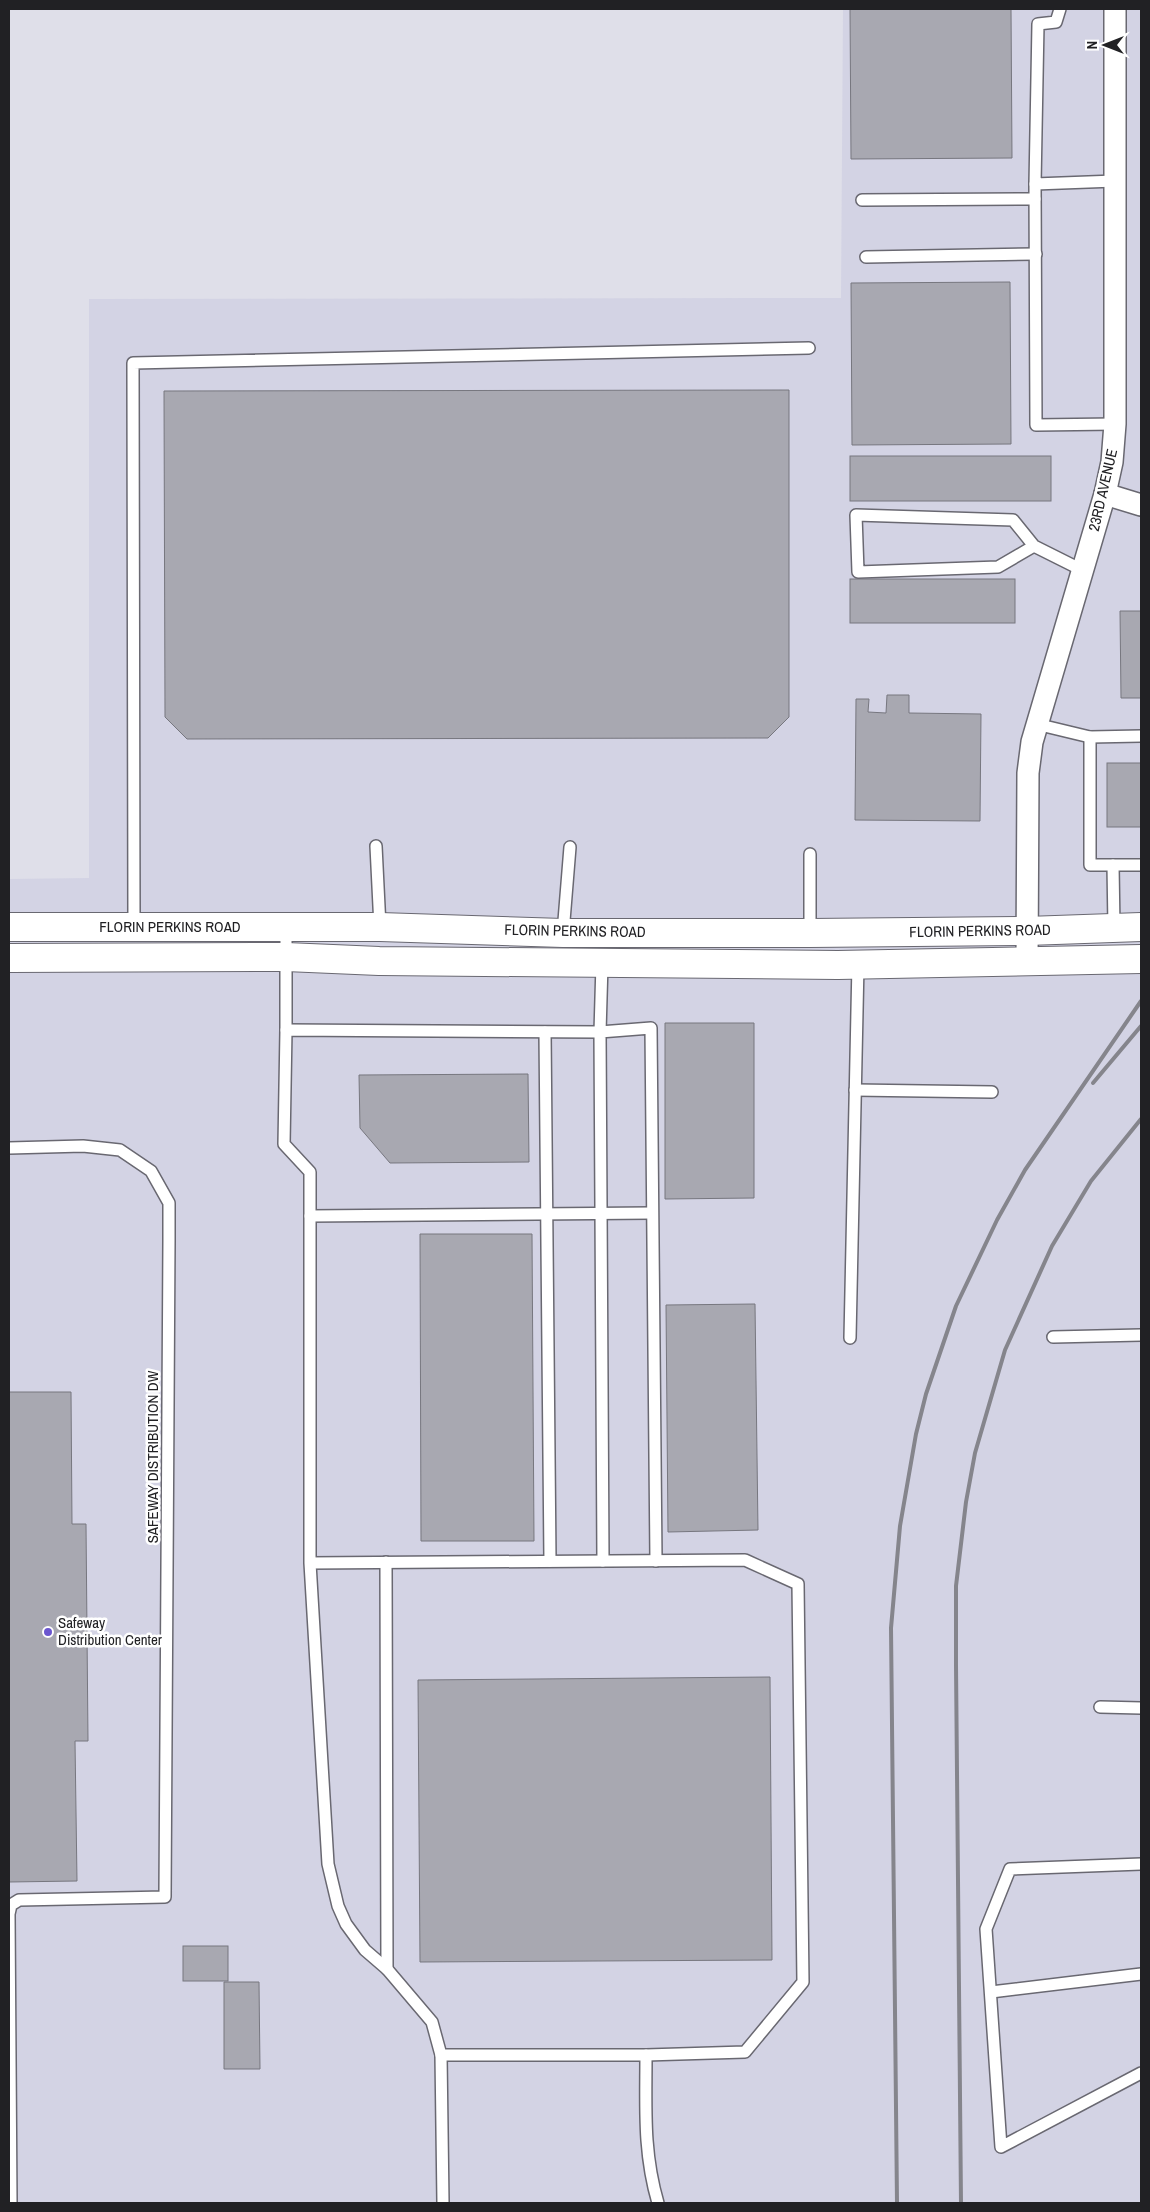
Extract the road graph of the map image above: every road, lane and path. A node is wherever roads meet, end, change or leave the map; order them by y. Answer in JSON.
{"nodes":[{"id":1,"x":1060,"y":9,"type":"edge"},
{"id":2,"x":1115,"y":9,"type":"edge"},
{"id":3,"x":1115,"y":181,"type":"junction"},
{"id":4,"x":1035,"y":184,"type":"junction"},
{"id":5,"x":1035,"y":199,"type":"junction"},
{"id":6,"x":862,"y":200,"type":"dead end"},
{"id":7,"x":1036,"y":254,"type":"junction"},
{"id":8,"x":866,"y":257,"type":"dead end"},
{"id":9,"x":809,"y":348,"type":"dead end"},
{"id":10,"x":1115,"y":424,"type":"junction"},
{"id":11,"x":1105,"y":494,"type":"junction"},
{"id":12,"x":1141,"y":505,"type":"edge"},
{"id":13,"x":1034,"y":546,"type":"junction"},
{"id":14,"x":1082,"y":570,"type":"junction"},
{"id":15,"x":1036,"y":724,"type":"junction"},
{"id":16,"x":1141,"y":736,"type":"edge"},
{"id":17,"x":1090,"y":737,"type":"junction"},
{"id":18,"x":376,"y":846,"type":"dead end"},
{"id":19,"x":570,"y":847,"type":"dead end"},
{"id":20,"x":810,"y":854,"type":"dead end"},
{"id":21,"x":1112,"y":865,"type":"junction"},
{"id":22,"x":1141,"y":865,"type":"edge"},
{"id":23,"x":134,"y":926,"type":"junction"},
{"id":24,"x":9,"y":927,"type":"edge"},
{"id":25,"x":380,"y":927,"type":"junction"},
{"id":26,"x":1141,"y":927,"type":"edge"},
{"id":27,"x":286,"y":928,"type":"junction"},
{"id":28,"x":1114,"y":928,"type":"junction"},
{"id":29,"x":1026,"y":931,"type":"junction"},
{"id":30,"x":563,"y":933,"type":"junction"},
{"id":31,"x":810,"y":933,"type":"junction"},
{"id":32,"x":9,"y":958,"type":"edge"},
{"id":33,"x":286,"y":958,"type":"junction"},
{"id":34,"x":1141,"y":959,"type":"edge"},
{"id":35,"x":1026,"y":962,"type":"junction"},
{"id":36,"x":602,"y":964,"type":"junction"},
{"id":37,"x":858,"y":964,"type":"junction"},
{"id":38,"x":286,"y":1030,"type":"junction"},
{"id":39,"x":545,"y":1032,"type":"junction"},
{"id":40,"x":600,"y":1032,"type":"junction"},
{"id":41,"x":855,"y":1090,"type":"junction"},
{"id":42,"x":992,"y":1092,"type":"dead end"},
{"id":43,"x":9,"y":1148,"type":"edge"},
{"id":44,"x":652,"y":1213,"type":"junction"},
{"id":45,"x":546,"y":1214,"type":"junction"},
{"id":46,"x":601,"y":1214,"type":"junction"},
{"id":47,"x":310,"y":1216,"type":"junction"},
{"id":48,"x":1053,"y":1336,"type":"dead end"},
{"id":49,"x":1141,"y":1336,"type":"edge"},
{"id":50,"x":850,"y":1338,"type":"dead end"},
{"id":51,"x":550,"y":1561,"type":"junction"},
{"id":52,"x":603,"y":1561,"type":"junction"},
{"id":53,"x":656,"y":1561,"type":"junction"},
{"id":54,"x":386,"y":1562,"type":"junction"},
{"id":55,"x":310,"y":1563,"type":"junction"},
{"id":56,"x":1100,"y":1707,"type":"dead end"},
{"id":57,"x":1141,"y":1708,"type":"edge"},
{"id":58,"x":1141,"y":1864,"type":"edge"},
{"id":59,"x":387,"y":1970,"type":"junction"},
{"id":60,"x":1141,"y":1974,"type":"edge"},
{"id":61,"x":990,"y":1992,"type":"junction"},
{"id":62,"x":441,"y":2055,"type":"junction"},
{"id":63,"x":646,"y":2055,"type":"junction"},
{"id":64,"x":1141,"y":2073,"type":"edge"},
{"id":65,"x":11,"y":2203,"type":"edge"},
{"id":66,"x":443,"y":2203,"type":"edge"},
{"id":67,"x":658,"y":2203,"type":"edge"}],
"edges":[{"from":1,"to":4,"type":"lane"},
{"from":2,"to":3,"type":"street","name":"23RD AVENUE"},
{"from":3,"to":4,"type":"lane"},
{"from":3,"to":10,"type":"street","name":"23RD AVENUE"},
{"from":4,"to":5,"type":"lane"},
{"from":5,"to":6,"type":"lane"},
{"from":5,"to":7,"type":"lane"},
{"from":7,"to":8,"type":"lane"},
{"from":7,"to":10,"type":"lane"},
{"from":9,"to":23,"type":"lane"},
{"from":10,"to":11,"type":"street","name":"23RD AVENUE"},
{"from":11,"to":12,"type":"street"},
{"from":11,"to":14,"type":"street","name":"23RD AVENUE"},
{"from":13,"to":13,"type":"lane"},
{"from":13,"to":14,"type":"lane"},
{"from":14,"to":15,"type":"street","name":"23RD AVENUE"},
{"from":15,"to":17,"type":"lane"},
{"from":15,"to":29,"type":"street","name":"23RD AVENUE"},
{"from":16,"to":17,"type":"lane"},
{"from":17,"to":21,"type":"lane"},
{"from":18,"to":25,"type":"lane"},
{"from":19,"to":30,"type":"lane"},
{"from":20,"to":31,"type":"lane"},
{"from":21,"to":22,"type":"lane"},
{"from":21,"to":28,"type":"lane"},
{"from":23,"to":24,"type":"main road","name":"FLORIN PERKINS ROAD"},
{"from":23,"to":27,"type":"main road","name":"FLORIN PERKINS ROAD"},
{"from":25,"to":27,"type":"main road","name":"FLORIN PERKINS ROAD"},
{"from":25,"to":30,"type":"main road","name":"FLORIN PERKINS ROAD"},
{"from":26,"to":28,"type":"main road","name":"FLORIN PERKINS ROAD"},
{"from":27,"to":33,"type":"lane"},
{"from":28,"to":29,"type":"main road","name":"FLORIN PERKINS ROAD"},
{"from":29,"to":31,"type":"main road","name":"FLORIN PERKINS ROAD"},
{"from":29,"to":35,"type":"street","name":"23RD AVENUE"},
{"from":30,"to":31,"type":"main road","name":"FLORIN PERKINS ROAD"},
{"from":32,"to":33,"type":"main road","name":"FLORIN PERKINS ROAD"},
{"from":33,"to":36,"type":"main road","name":"FLORIN PERKINS ROAD"},
{"from":33,"to":38,"type":"lane"},
{"from":34,"to":35,"type":"main road","name":"FLORIN PERKINS ROAD"},
{"from":35,"to":37,"type":"main road","name":"FLORIN PERKINS ROAD"},
{"from":36,"to":37,"type":"main road","name":"FLORIN PERKINS ROAD"},
{"from":36,"to":40,"type":"lane"},
{"from":37,"to":41,"type":"lane"},
{"from":38,"to":39,"type":"lane"},
{"from":38,"to":47,"type":"lane"},
{"from":39,"to":40,"type":"lane"},
{"from":39,"to":45,"type":"lane"},
{"from":40,"to":44,"type":"lane"},
{"from":40,"to":46,"type":"lane"},
{"from":41,"to":42,"type":"lane"},
{"from":41,"to":50,"type":"lane"},
{"from":43,"to":65,"type":"lane","name":"SAFEWAY DISTRIBUTION DW"},
{"from":44,"to":46,"type":"lane"},
{"from":44,"to":53,"type":"lane"},
{"from":45,"to":46,"type":"lane"},
{"from":45,"to":47,"type":"lane"},
{"from":45,"to":51,"type":"lane"},
{"from":46,"to":52,"type":"lane"},
{"from":47,"to":55,"type":"lane"},
{"from":48,"to":49,"type":"lane"},
{"from":51,"to":52,"type":"lane"},
{"from":51,"to":54,"type":"lane"},
{"from":52,"to":53,"type":"lane"},
{"from":53,"to":63,"type":"lane"},
{"from":54,"to":55,"type":"lane"},
{"from":54,"to":59,"type":"lane"},
{"from":55,"to":59,"type":"lane"},
{"from":56,"to":57,"type":"lane"},
{"from":58,"to":61,"type":"lane"},
{"from":59,"to":62,"type":"lane"},
{"from":60,"to":61,"type":"lane"},
{"from":61,"to":64,"type":"lane"},
{"from":62,"to":63,"type":"lane"},
{"from":62,"to":66,"type":"lane"},
{"from":63,"to":67,"type":"lane"}]}
